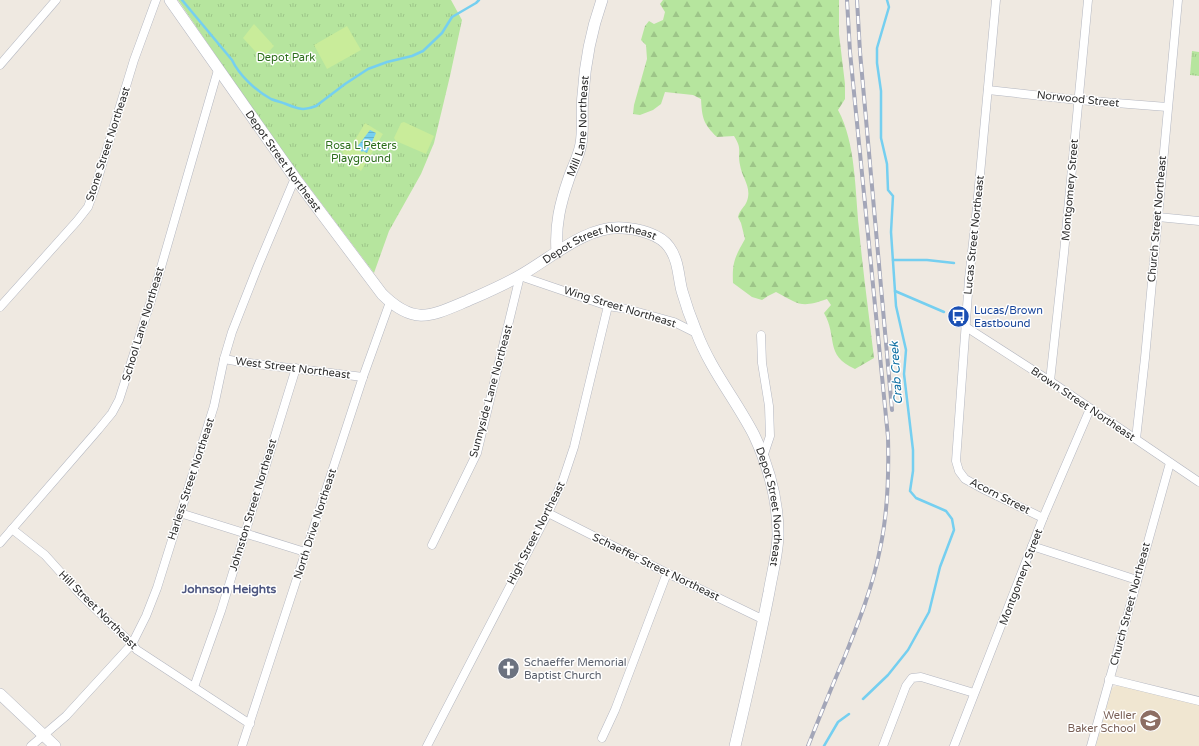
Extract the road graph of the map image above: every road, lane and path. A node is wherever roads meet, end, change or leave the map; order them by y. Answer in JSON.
{"nodes":[{"id":1,"x":56,"y":0,"type":"edge"},
{"id":2,"x":156,"y":0,"type":"edge"},
{"id":3,"x":170,"y":0,"type":"edge"},
{"id":4,"x":602,"y":0,"type":"edge"},
{"id":5,"x":996,"y":0,"type":"edge"},
{"id":6,"x":1088,"y":0,"type":"edge"},
{"id":7,"x":1178,"y":0,"type":"edge"},
{"id":8,"x":0,"y":65,"type":"edge"},
{"id":9,"x":218,"y":70,"type":"junction"},
{"id":10,"x":988,"y":90,"type":"junction"},
{"id":11,"x":1078,"y":100,"type":"junction"},
{"id":12,"x":1167,"y":107,"type":"junction"},
{"id":13,"x":295,"y":178,"type":"junction"},
{"id":14,"x":1158,"y":217,"type":"junction"},
{"id":15,"x":1199,"y":221,"type":"edge"},
{"id":16,"x":557,"y":252,"type":"junction"},
{"id":17,"x":520,"y":276,"type":"junction"},
{"id":18,"x":390,"y":302,"type":"junction"},
{"id":19,"x":608,"y":306,"type":"junction"},
{"id":20,"x":0,"y":307,"type":"edge"},
{"id":21,"x":966,"y":327,"type":"junction"},
{"id":22,"x":696,"y":332,"type":"junction"},
{"id":23,"x":761,"y":335,"type":"dead end"},
{"id":24,"x":224,"y":359,"type":"junction"},
{"id":25,"x":296,"y":368,"type":"junction"},
{"id":26,"x":363,"y":377,"type":"junction"},
{"id":27,"x":1050,"y":381,"type":"junction"},
{"id":28,"x":1090,"y":409,"type":"junction"},
{"id":29,"x":1136,"y":438,"type":"junction"},
{"id":30,"x":763,"y":457,"type":"junction"},
{"id":31,"x":1170,"y":463,"type":"junction"},
{"id":32,"x":959,"y":471,"type":"joint"},
{"id":33,"x":1199,"y":482,"type":"edge"},
{"id":34,"x":180,"y":512,"type":"junction"},
{"id":35,"x":548,"y":513,"type":"junction"},
{"id":36,"x":1044,"y":518,"type":"junction"},
{"id":37,"x":12,"y":529,"type":"junction"},
{"id":38,"x":244,"y":533,"type":"junction"},
{"id":39,"x":0,"y":543,"type":"edge"},
{"id":40,"x":432,"y":545,"type":"dead end"},
{"id":41,"x":1032,"y":546,"type":"junction"},
{"id":42,"x":305,"y":552,"type":"junction"},
{"id":43,"x":667,"y":573,"type":"junction"},
{"id":44,"x":1137,"y":580,"type":"junction"},
{"id":45,"x":764,"y":618,"type":"junction"},
{"id":46,"x":132,"y":644,"type":"junction"},
{"id":47,"x":1109,"y":679,"type":"junction"},
{"id":48,"x":194,"y":688,"type":"junction"},
{"id":49,"x":974,"y":693,"type":"junction"},
{"id":50,"x":0,"y":694,"type":"edge"},
{"id":51,"x":1199,"y":701,"type":"edge"},
{"id":52,"x":250,"y":724,"type":"junction"},
{"id":53,"x":44,"y":735,"type":"junction"},
{"id":54,"x":602,"y":738,"type":"dead end"},
{"id":55,"x":31,"y":746,"type":"edge"},
{"id":56,"x":55,"y":746,"type":"edge"},
{"id":57,"x":242,"y":746,"type":"edge"},
{"id":58,"x":426,"y":746,"type":"edge"},
{"id":59,"x":735,"y":746,"type":"edge"},
{"id":60,"x":883,"y":746,"type":"edge"},
{"id":61,"x":954,"y":746,"type":"edge"},
{"id":62,"x":1091,"y":746,"type":"edge"}],
"edges":[{"from":1,"to":8,"type":"street"},
{"from":2,"to":20,"type":"street","name":"Stone Street Northeast"},
{"from":3,"to":9,"type":"street","name":"Depot Street Northeast"},
{"from":4,"to":16,"type":"street","name":"Mill Lane Northeast"},
{"from":5,"to":10,"type":"street","name":"Lucas Street Northeast"},
{"from":6,"to":11,"type":"street","name":"Montgomery Street"},
{"from":7,"to":12,"type":"street","name":"Church Street Northeast"},
{"from":9,"to":13,"type":"street","name":"Depot Street Northeast"},
{"from":9,"to":37,"type":"street","name":"School Lane Northeast"},
{"from":10,"to":11,"type":"street","name":"Norwood Street"},
{"from":10,"to":21,"type":"street","name":"Lucas Street Northeast"},
{"from":11,"to":12,"type":"street","name":"Norwood Street"},
{"from":11,"to":27,"type":"street","name":"Montgomery Street"},
{"from":12,"to":14,"type":"street","name":"Church Street Northeast"},
{"from":13,"to":18,"type":"street","name":"Depot Street Northeast"},
{"from":13,"to":24,"type":"street","name":"Harless Street Northeast"},
{"from":14,"to":15,"type":"street"},
{"from":14,"to":29,"type":"street","name":"Church Street Northeast"},
{"from":16,"to":17,"type":"street","name":"Depot Street Northeast"},
{"from":16,"to":22,"type":"street","name":"Depot Street Northeast"},
{"from":17,"to":18,"type":"street","name":"Depot Street Northeast"},
{"from":17,"to":19,"type":"street","name":"Wing Street Northeast"},
{"from":17,"to":40,"type":"street","name":"Sunnyside Lane Northeast"},
{"from":18,"to":26,"type":"street","name":"North Drive Northeast"},
{"from":19,"to":22,"type":"street","name":"Wing Street Northeast"},
{"from":19,"to":35,"type":"street","name":"High Street Northeast"},
{"from":21,"to":27,"type":"street","name":"Brown Street Northeast"},
{"from":21,"to":32,"type":"street","name":"Lucas Street Northeast"},
{"from":22,"to":30,"type":"street","name":"Depot Street Northeast"},
{"from":23,"to":30,"type":"street"},
{"from":24,"to":25,"type":"street","name":"West Street Northeast"},
{"from":24,"to":34,"type":"street","name":"Harless Street Northeast"},
{"from":25,"to":26,"type":"street","name":"West Street Northeast"},
{"from":25,"to":38,"type":"street","name":"Johnston Street Northeast"},
{"from":26,"to":42,"type":"street","name":"North Drive Northeast"},
{"from":27,"to":28,"type":"street","name":"Brown Street Northeast"},
{"from":28,"to":29,"type":"street","name":"Brown Street Northeast"},
{"from":28,"to":36,"type":"street","name":"Montgomery Street"},
{"from":29,"to":31,"type":"street","name":"Brown Street Northeast"},
{"from":30,"to":45,"type":"street","name":"Depot Street Northeast"},
{"from":31,"to":33,"type":"street","name":"Brown Street Northeast"},
{"from":31,"to":44,"type":"street","name":"Church Street Northeast"},
{"from":32,"to":36,"type":"street","name":"Acorn Street"},
{"from":34,"to":38,"type":"street"},
{"from":34,"to":46,"type":"street","name":"Harless Street Northeast"},
{"from":35,"to":43,"type":"street","name":"Schaeffer Street Northeast"},
{"from":35,"to":58,"type":"street","name":"High Street Northeast"},
{"from":36,"to":41,"type":"street","name":"Montgomery Street"},
{"from":37,"to":39,"type":"street","name":"School Lane Northeast"},
{"from":37,"to":46,"type":"street","name":"Hill Street Northeast"},
{"from":38,"to":42,"type":"street"},
{"from":38,"to":48,"type":"street","name":"Johnston Street Northeast"},
{"from":41,"to":44,"type":"street"},
{"from":41,"to":49,"type":"street","name":"Montgomery Street"},
{"from":42,"to":52,"type":"street","name":"North Drive Northeast"},
{"from":43,"to":45,"type":"street","name":"Schaeffer Street Northeast"},
{"from":43,"to":54,"type":"street"},
{"from":44,"to":47,"type":"street","name":"Church Street Northeast"},
{"from":45,"to":59,"type":"street","name":"Depot Street Northeast"},
{"from":46,"to":48,"type":"street","name":"Hill Street Northeast"},
{"from":46,"to":53,"type":"street","name":"Harless Street Northeast"},
{"from":47,"to":51,"type":"street"},
{"from":47,"to":62,"type":"street","name":"Church Street Northeast"},
{"from":48,"to":52,"type":"street","name":"Hill Street Northeast"},
{"from":49,"to":60,"type":"street"},
{"from":49,"to":61,"type":"street","name":"Montgomery Street"},
{"from":50,"to":53,"type":"street"},
{"from":52,"to":57,"type":"street","name":"North Drive Northeast"},
{"from":53,"to":55,"type":"street","name":"Harless Street Northeast"},
{"from":53,"to":56,"type":"street"}]}
